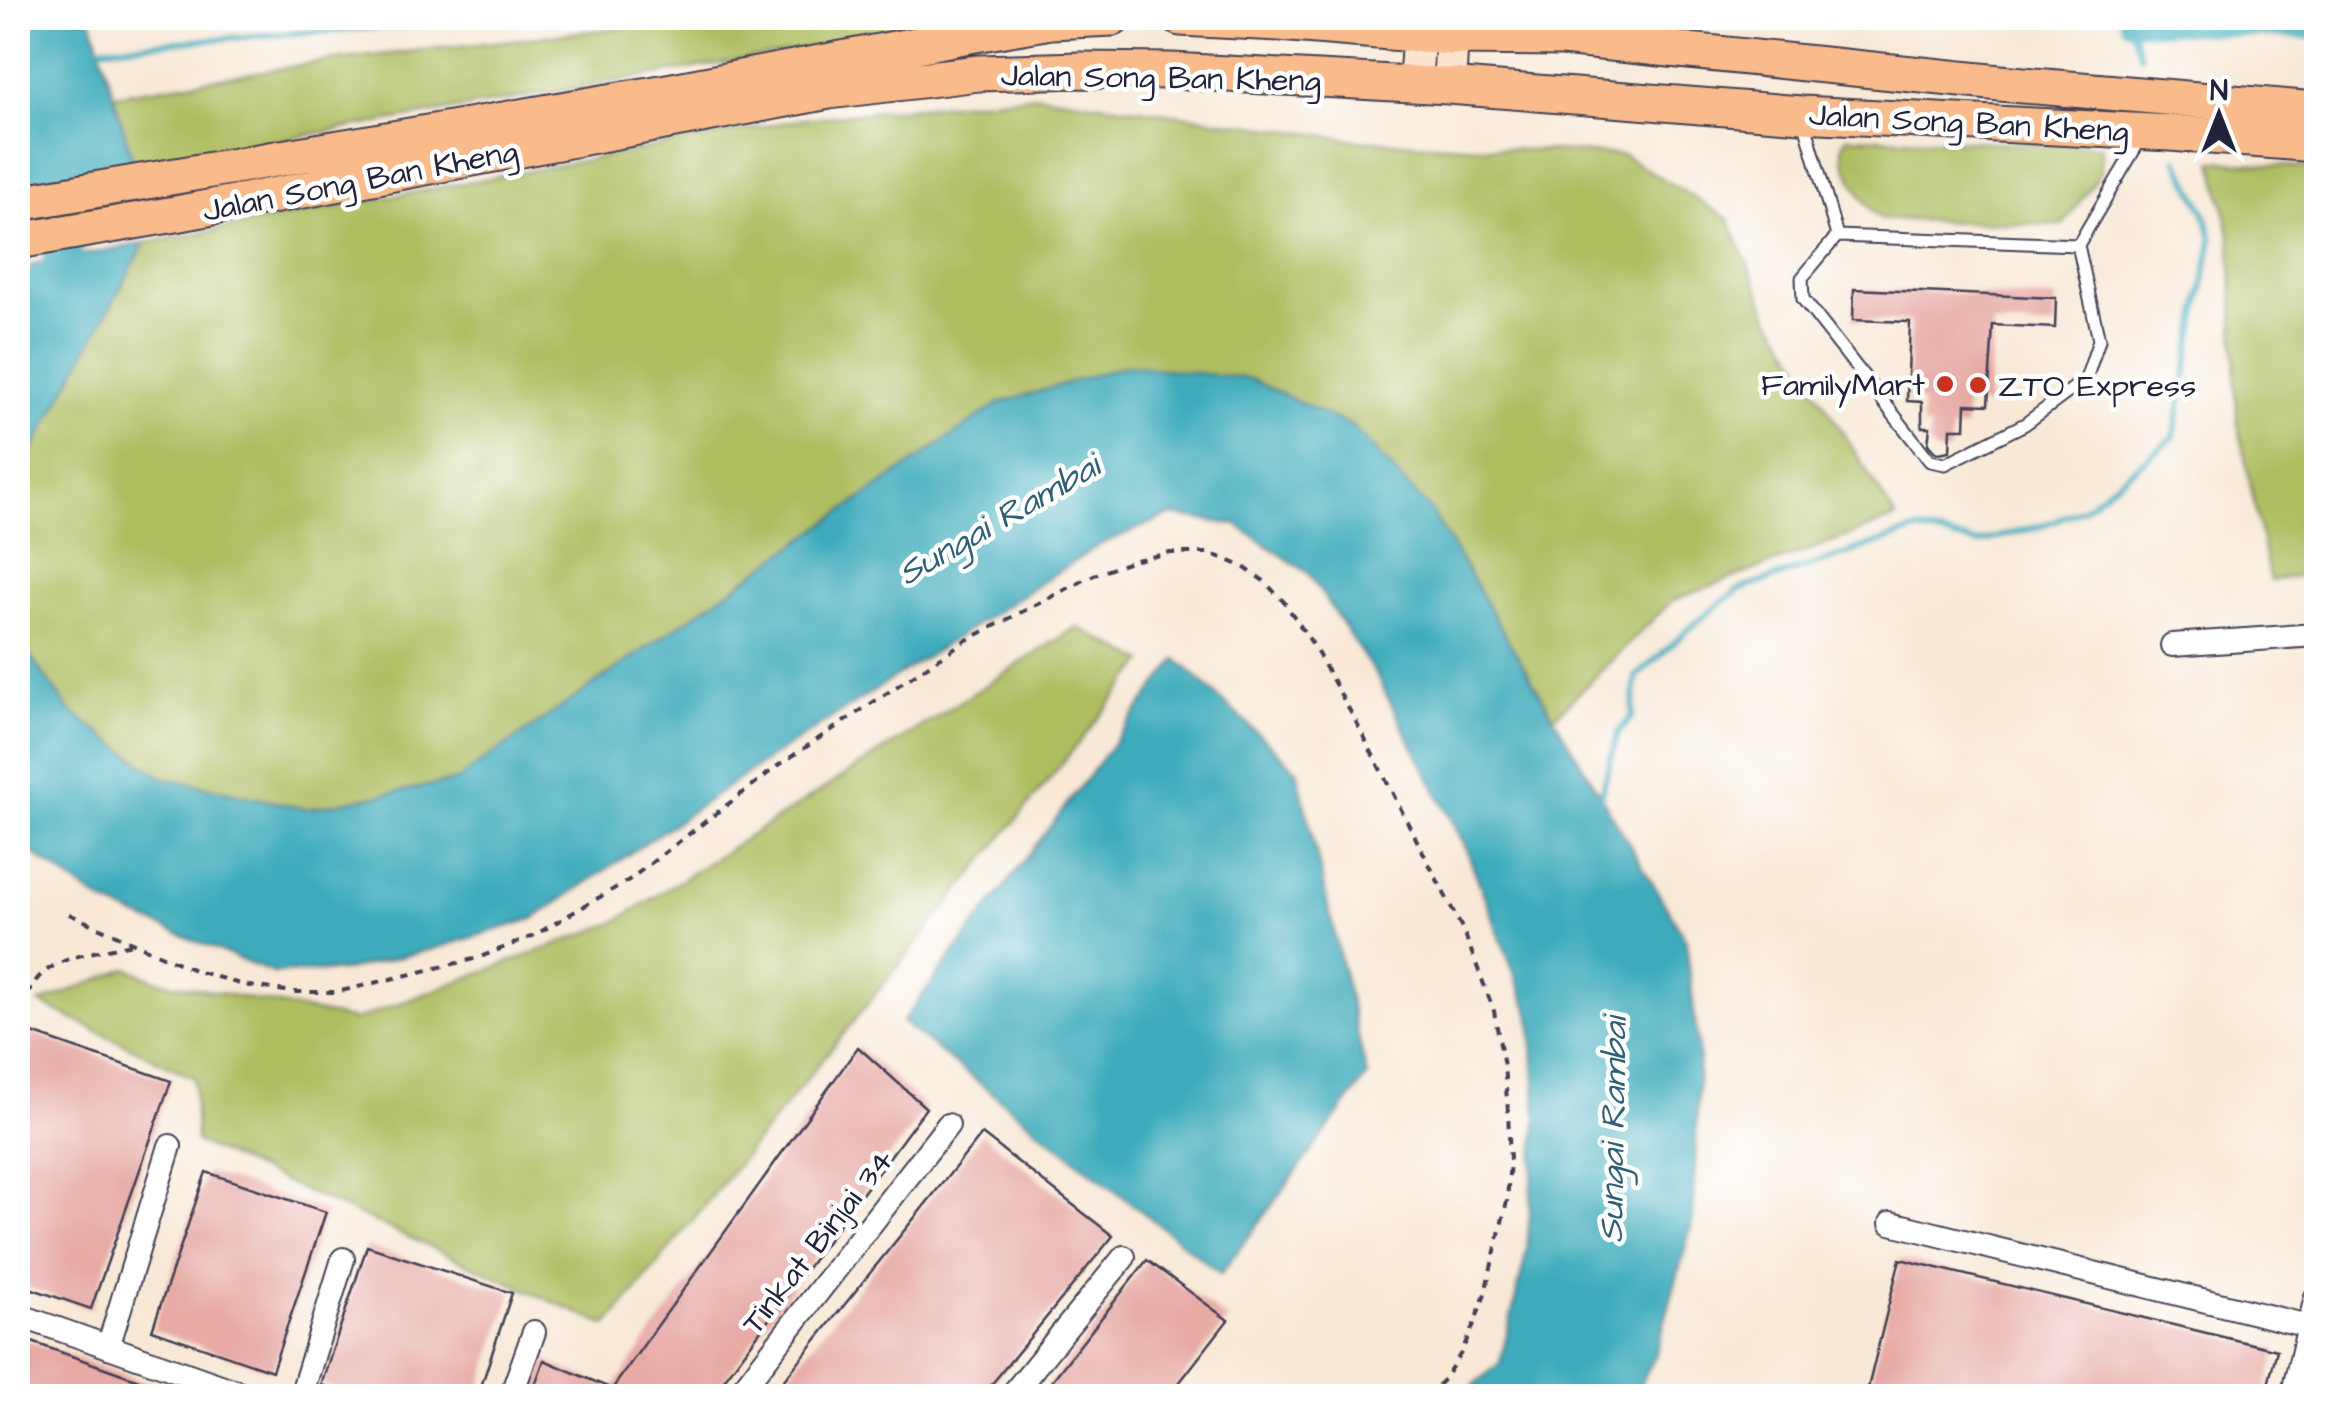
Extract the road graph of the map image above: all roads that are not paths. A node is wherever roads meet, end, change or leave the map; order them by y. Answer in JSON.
{"nodes":[{"id":1,"x":1113,"y":18,"type":"edge"},
{"id":2,"x":1180,"y":18,"type":"edge"},
{"id":3,"x":1515,"y":18,"type":"edge"},
{"id":4,"x":1289,"y":20,"type":"edge"},
{"id":5,"x":1436,"y":27,"type":"edge"},
{"id":6,"x":1562,"y":38,"type":"junction"},
{"id":7,"x":1432,"y":85,"type":"junction"},
{"id":8,"x":2316,"y":110,"type":"edge"},
{"id":9,"x":1802,"y":114,"type":"junction"},
{"id":10,"x":2145,"y":132,"type":"junction"},
{"id":11,"x":2316,"y":144,"type":"edge"},
{"id":12,"x":18,"y":203,"type":"edge"},
{"id":13,"x":1837,"y":236,"type":"junction"},
{"id":14,"x":18,"y":241,"type":"edge"},
{"id":15,"x":2078,"y":245,"type":"junction"},
{"id":16,"x":2316,"y":635,"type":"edge"},
{"id":17,"x":2172,"y":645,"type":"dead end"},
{"id":18,"x":948,"y":1125,"type":"dead end"},
{"id":19,"x":170,"y":1146,"type":"dead end"},
{"id":20,"x":1891,"y":1223,"type":"dead end"},
{"id":21,"x":1124,"y":1256,"type":"dead end"},
{"id":22,"x":344,"y":1260,"type":"dead end"},
{"id":23,"x":2316,"y":1297,"type":"edge"},
{"id":24,"x":18,"y":1315,"type":"edge"},
{"id":25,"x":2313,"y":1327,"type":"edge"},
{"id":26,"x":534,"y":1332,"type":"dead end"},
{"id":27,"x":108,"y":1346,"type":"junction"},
{"id":28,"x":249,"y":1396,"type":"edge"},
{"id":29,"x":300,"y":1396,"type":"edge"},
{"id":30,"x":511,"y":1396,"type":"edge"},
{"id":31,"x":737,"y":1396,"type":"edge"},
{"id":32,"x":1011,"y":1396,"type":"edge"},
{"id":33,"x":2292,"y":1396,"type":"edge"}],
"edges":[{"from":1,"to":12,"type":"main road","name":"Jalan Song Ban Kheng"},
{"from":2,"to":4,"type":"main road","name":"Jalan Song Ban Kheng"},
{"from":3,"to":6,"type":"main road"},
{"from":4,"to":5,"type":"main road","name":"Jalan Song Ban Kheng"},
{"from":5,"to":6,"type":"main road","name":"Jalan Song Ban Kheng"},
{"from":5,"to":7,"type":"street"},
{"from":6,"to":8,"type":"main road","name":"Jalan Song Ban Kheng"},
{"from":7,"to":9,"type":"main road","name":"Jalan Song Ban Kheng"},
{"from":7,"to":14,"type":"main road","name":"Jalan Song Ban Kheng"},
{"from":9,"to":10,"type":"main road","name":"Jalan Song Ban Kheng"},
{"from":9,"to":13,"type":"lane"},
{"from":10,"to":11,"type":"main road","name":"Jalan Song Ban Kheng"},
{"from":10,"to":15,"type":"lane"},
{"from":13,"to":15,"type":"lane"},
{"from":13,"to":15,"type":"lane"},
{"from":16,"to":17,"type":"street"},
{"from":18,"to":31,"type":"street","name":"Tinkat Binjai 34"},
{"from":19,"to":27,"type":"street"},
{"from":20,"to":25,"type":"street"},
{"from":21,"to":32,"type":"street"},
{"from":22,"to":29,"type":"street"},
{"from":23,"to":25,"type":"street"},
{"from":24,"to":27,"type":"street"},
{"from":25,"to":33,"type":"street"},
{"from":26,"to":30,"type":"street"},
{"from":27,"to":28,"type":"street"}]}
